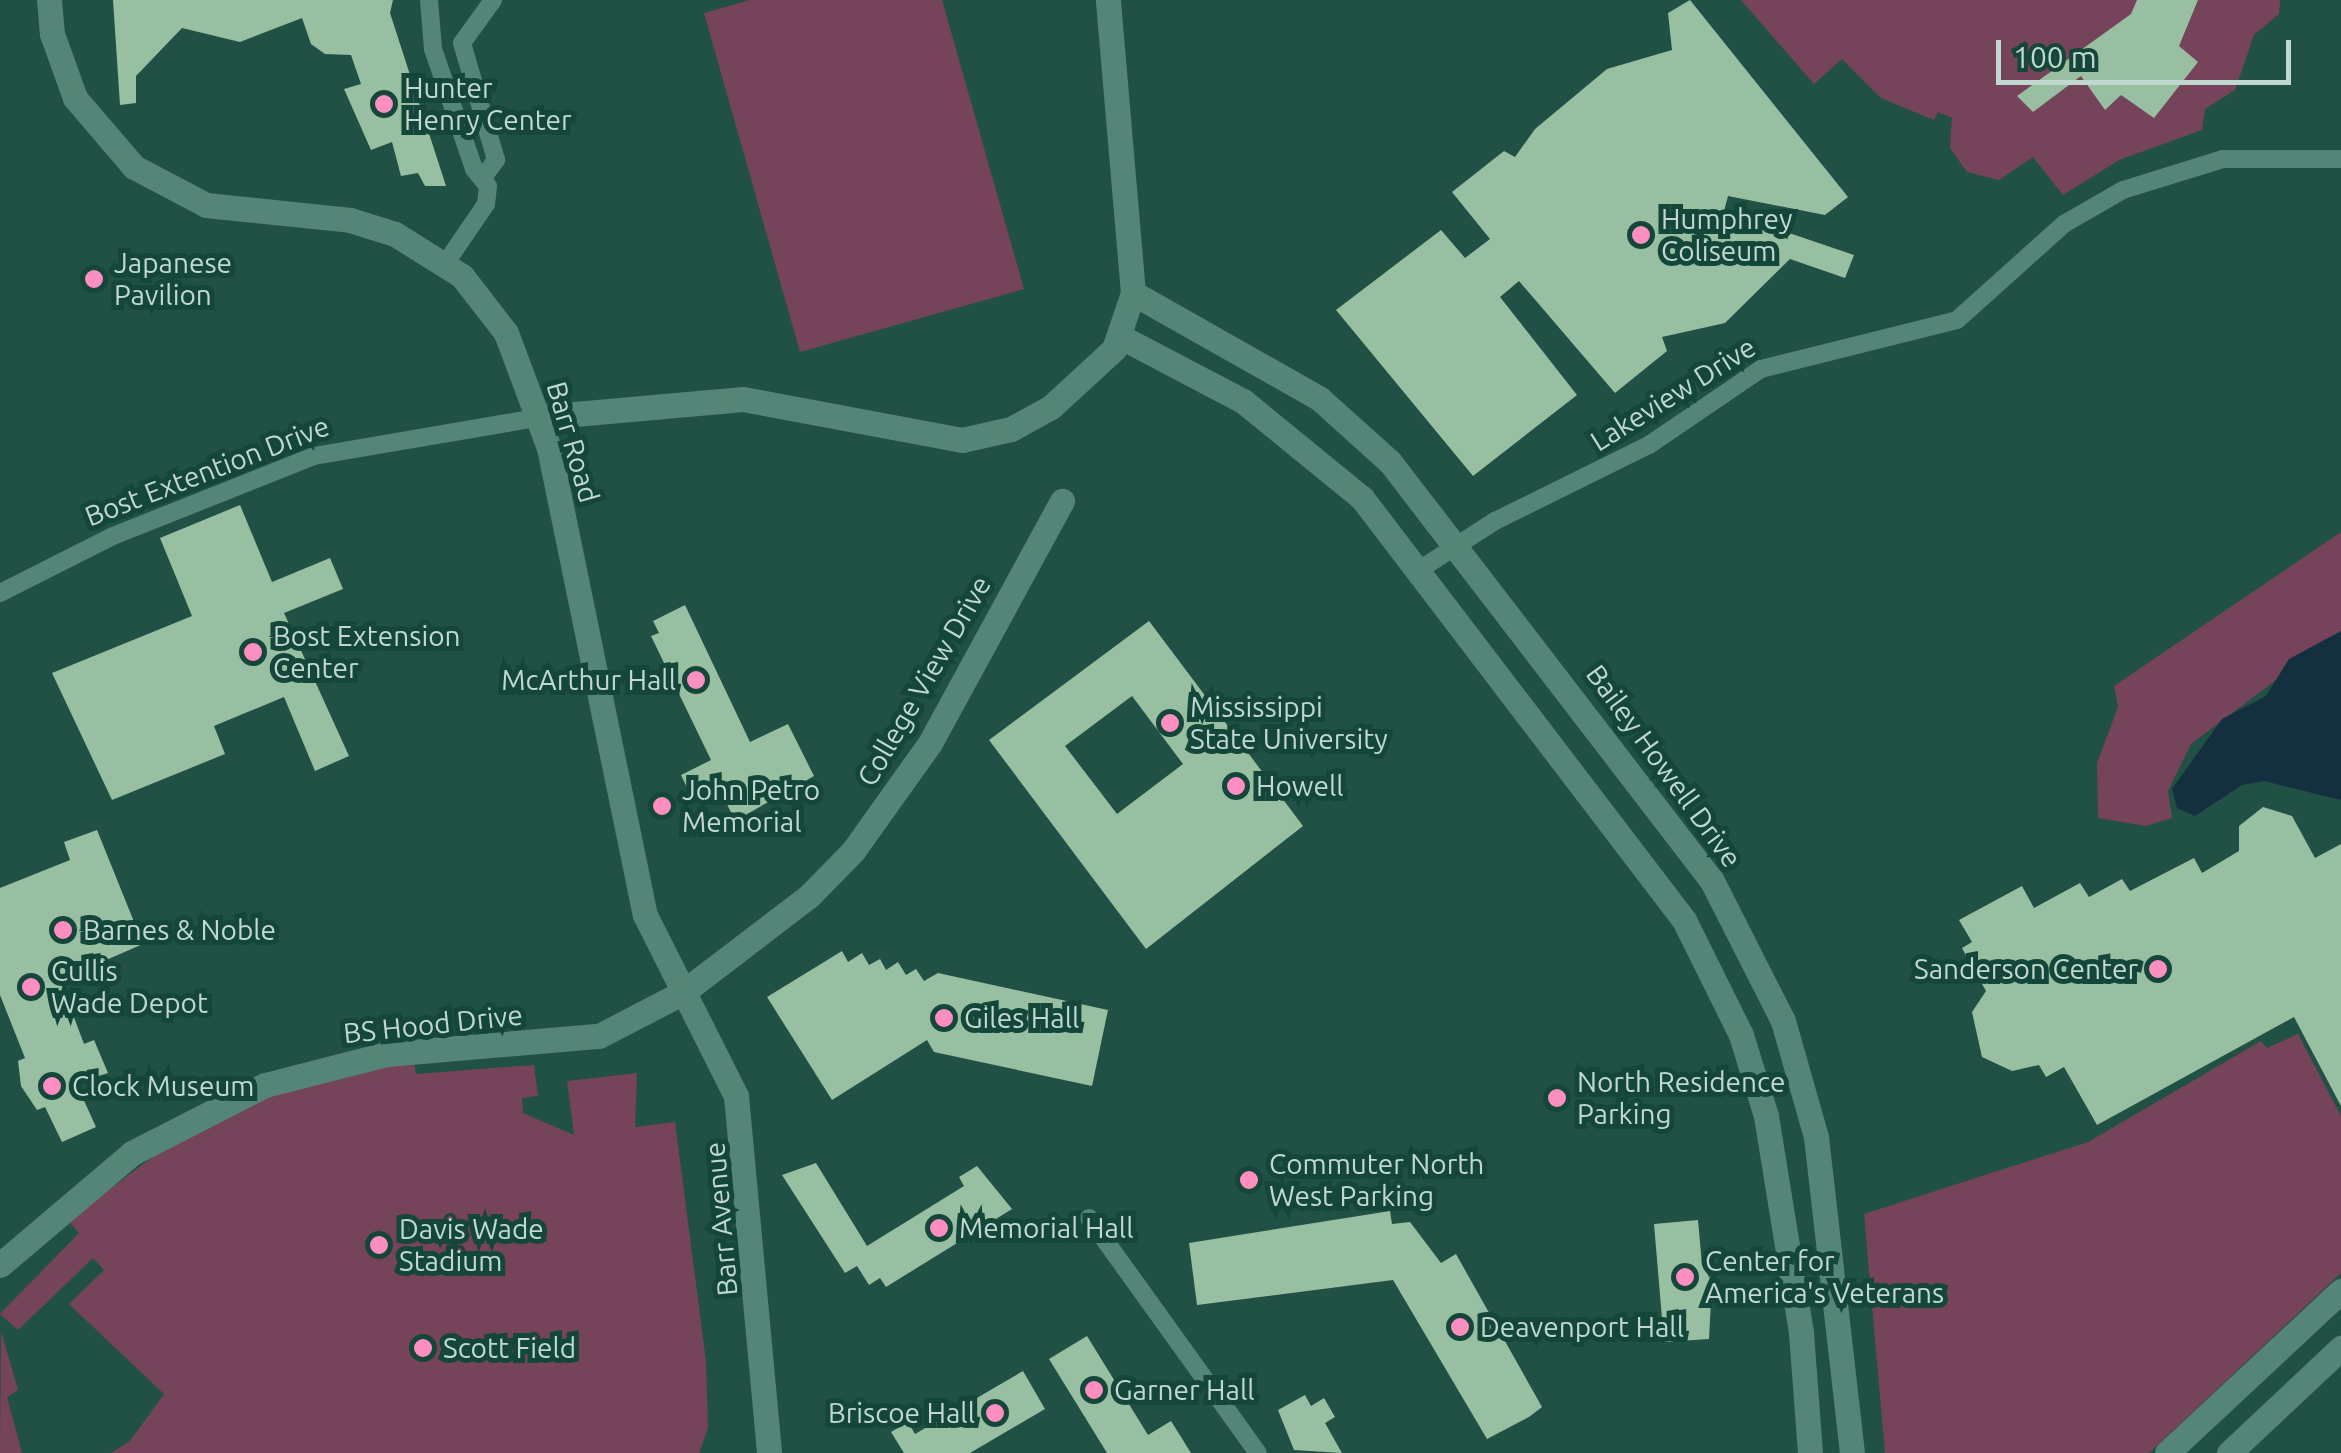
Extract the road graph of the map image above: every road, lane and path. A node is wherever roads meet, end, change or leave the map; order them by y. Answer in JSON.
{"nodes":[{"id":1,"x":49,"y":0,"type":"edge"},
{"id":2,"x":428,"y":0,"type":"edge"},
{"id":3,"x":493,"y":0,"type":"edge"},
{"id":4,"x":1108,"y":0,"type":"edge"},
{"id":5,"x":462,"y":43,"type":"junction"},
{"id":6,"x":432,"y":50,"type":"junction"},
{"id":7,"x":2341,"y":159,"type":"edge"},
{"id":8,"x":486,"y":175,"type":"junction"},
{"id":9,"x":446,"y":264,"type":"junction"},
{"id":10,"x":1133,"y":293,"type":"junction"},
{"id":11,"x":1121,"y":338,"type":"junction"},
{"id":12,"x":541,"y":417,"type":"junction"},
{"id":13,"x":1062,"y":501,"type":"dead end"},
{"id":14,"x":1459,"y":544,"type":"junction"},
{"id":15,"x":1422,"y":568,"type":"junction"},
{"id":16,"x":0,"y":592,"type":"edge"},
{"id":17,"x":682,"y":992,"type":"junction"},
{"id":18,"x":1089,"y":1218,"type":"dead end"},
{"id":19,"x":0,"y":1264,"type":"edge"},
{"id":20,"x":2341,"y":1291,"type":"edge"},
{"id":21,"x":2341,"y":1348,"type":"edge"},
{"id":22,"x":769,"y":1453,"type":"edge"},
{"id":23,"x":1258,"y":1453,"type":"edge"},
{"id":24,"x":1810,"y":1453,"type":"edge"},
{"id":25,"x":1852,"y":1453,"type":"edge"},
{"id":26,"x":2166,"y":1453,"type":"edge"},
{"id":27,"x":2229,"y":1453,"type":"edge"}],
"edges":[{"from":1,"to":9,"type":"street","name":"Barr Road"},
{"from":2,"to":6,"type":"street"},
{"from":3,"to":5,"type":"street"},
{"from":4,"to":10,"type":"street"},
{"from":5,"to":6,"type":"street"},
{"from":5,"to":8,"type":"street"},
{"from":6,"to":8,"type":"street"},
{"from":7,"to":14,"type":"street","name":"Lakeview Drive"},
{"from":8,"to":9,"type":"street"},
{"from":9,"to":12,"type":"street","name":"Barr Road"},
{"from":10,"to":11,"type":"street"},
{"from":10,"to":14,"type":"street","name":"Bailey Howell Drive"},
{"from":11,"to":12,"type":"street","name":"Bost Extention Drive"},
{"from":11,"to":15,"type":"street"},
{"from":12,"to":16,"type":"street","name":"Bost Extention Drive"},
{"from":12,"to":17,"type":"street","name":"Barr Road"},
{"from":13,"to":17,"type":"street","name":"College View Drive"},
{"from":14,"to":15,"type":"street","name":"Lakeview Drive"},
{"from":14,"to":25,"type":"street","name":"Bailey Howell Drive"},
{"from":15,"to":24,"type":"street"},
{"from":17,"to":19,"type":"street","name":"BS Hood Drive"},
{"from":17,"to":22,"type":"street","name":"Barr Avenue"},
{"from":18,"to":23,"type":"street"},
{"from":20,"to":26,"type":"street"},
{"from":21,"to":27,"type":"street"}]}
